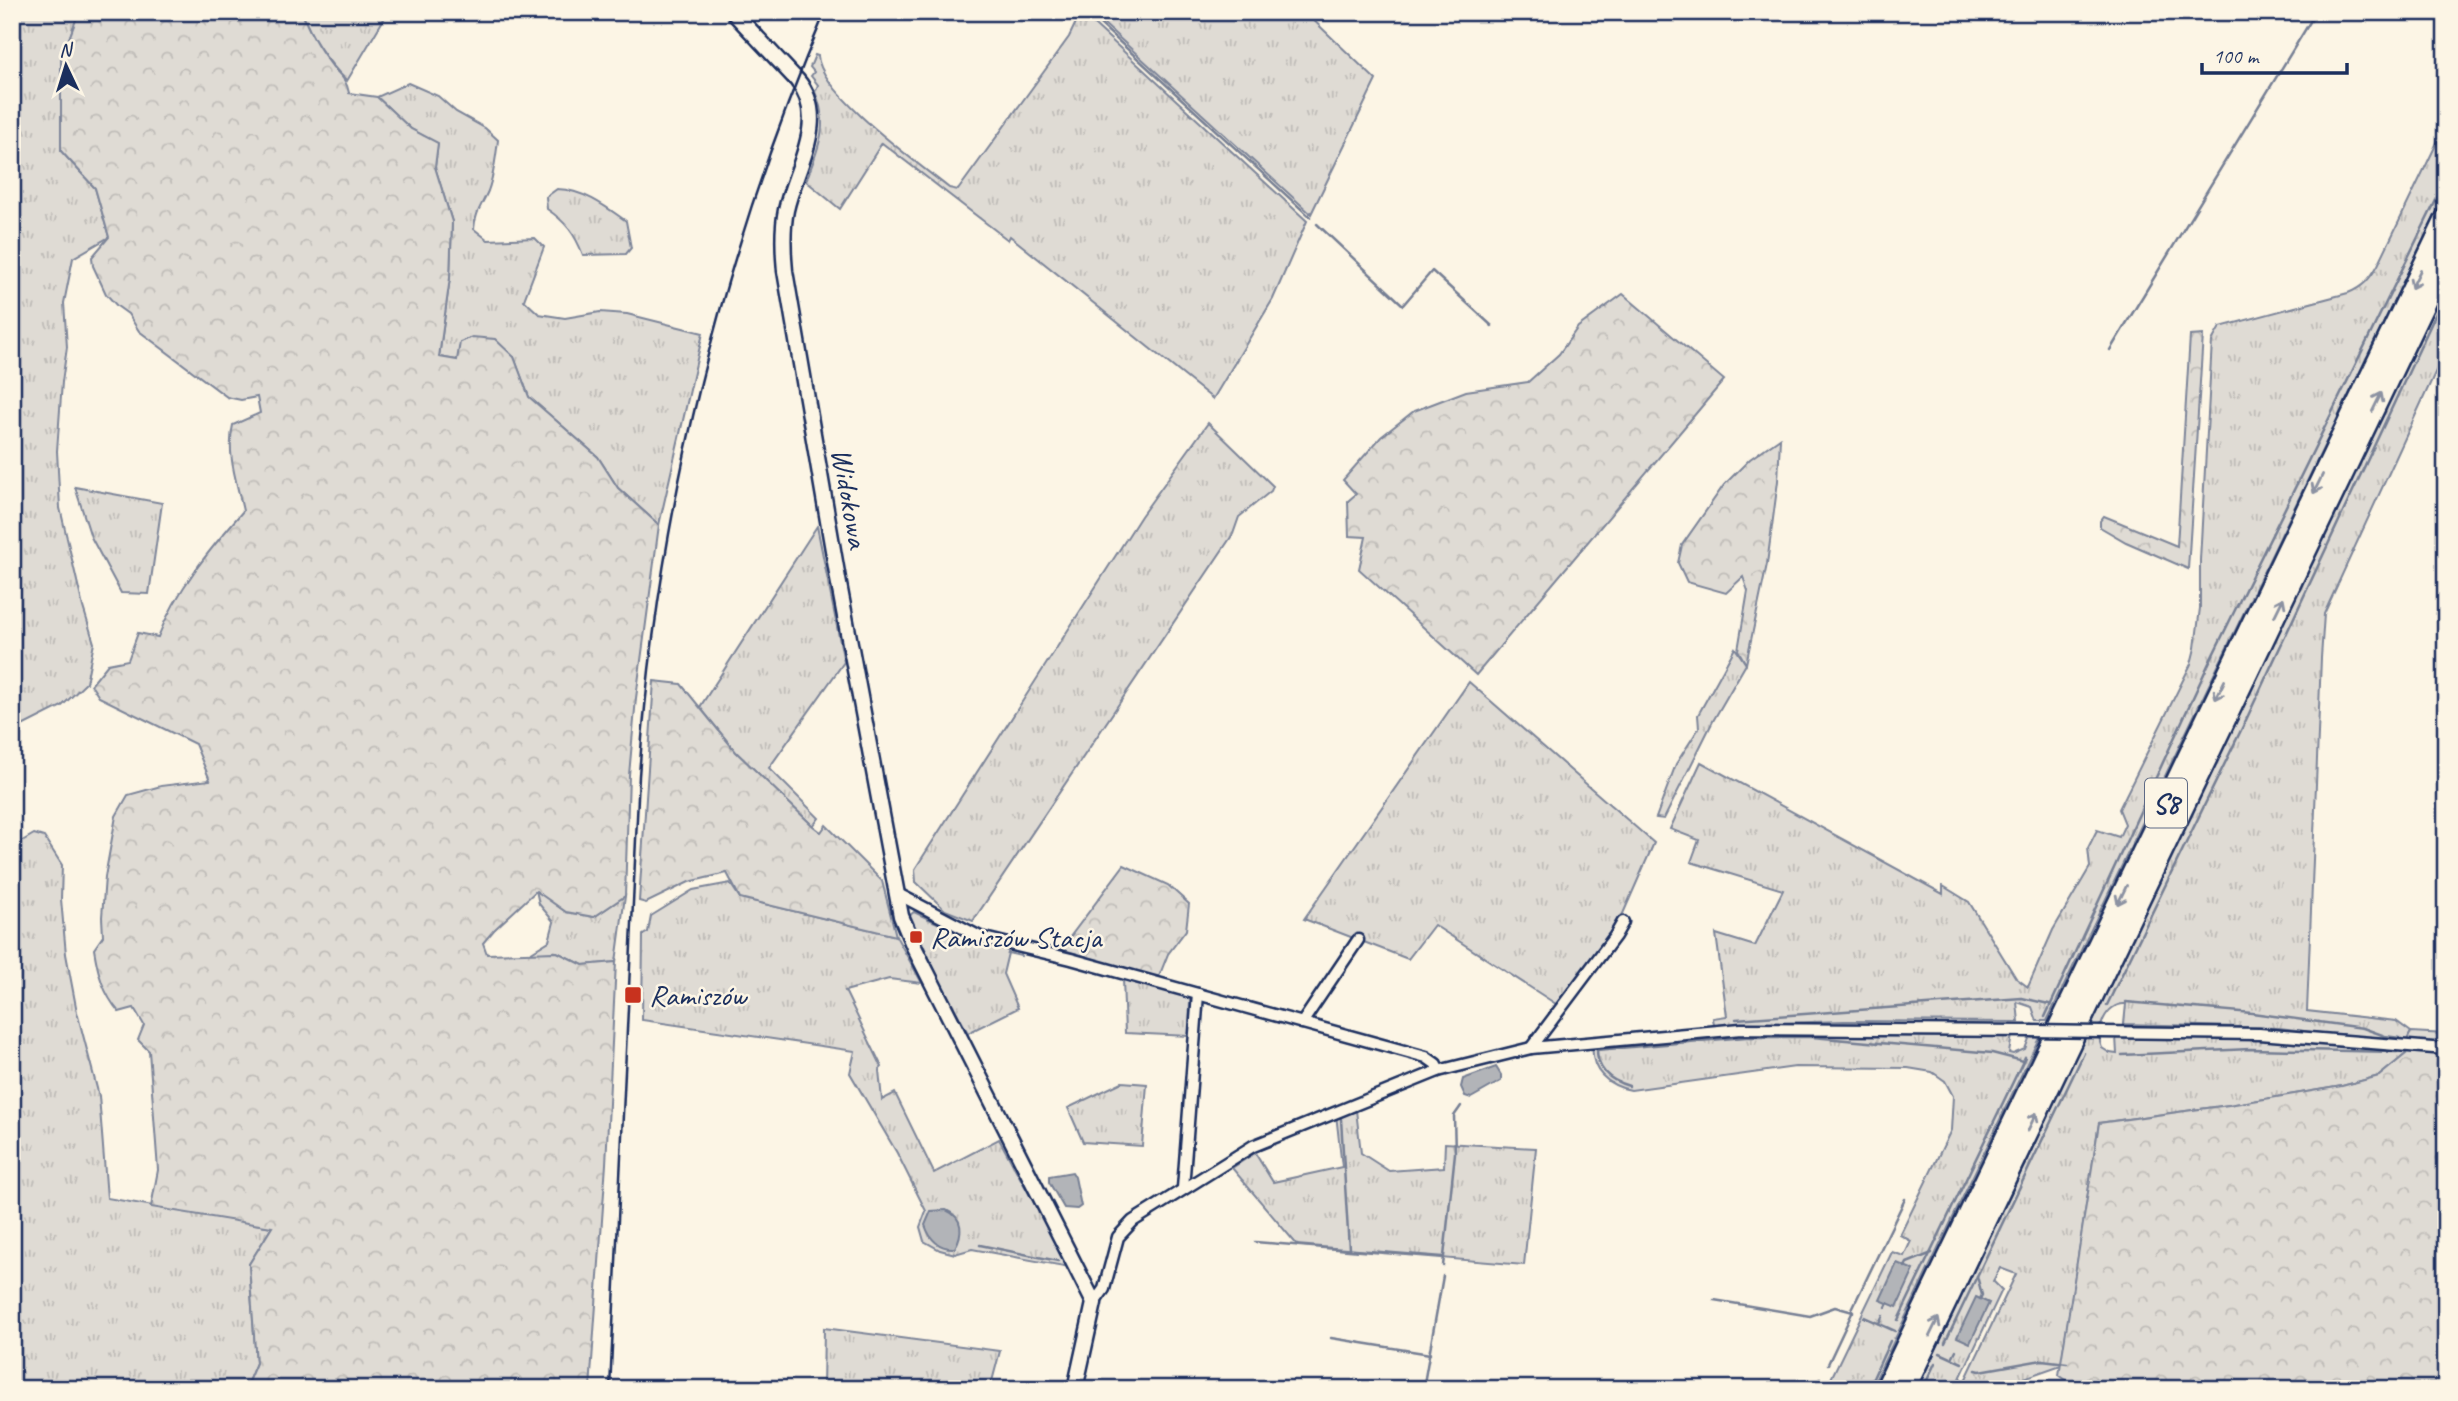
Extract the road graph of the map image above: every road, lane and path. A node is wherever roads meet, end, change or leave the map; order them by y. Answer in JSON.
{"nodes":[{"id":1,"x":733,"y":12,"type":"edge"},
{"id":2,"x":2446,"y":218,"type":"edge"},
{"id":3,"x":2446,"y":259,"type":"edge"},
{"id":4,"x":895,"y":893,"type":"junction"},
{"id":5,"x":1623,"y":922,"type":"dead end"},
{"id":6,"x":1358,"y":940,"type":"dead end"},
{"id":7,"x":1198,"y":994,"type":"junction"},
{"id":8,"x":1302,"y":1023,"type":"junction"},
{"id":9,"x":1531,"y":1048,"type":"junction"},
{"id":10,"x":2446,"y":1049,"type":"edge"},
{"id":11,"x":1438,"y":1070,"type":"junction"},
{"id":12,"x":1183,"y":1188,"type":"junction"},
{"id":13,"x":1094,"y":1303,"type":"junction"},
{"id":14,"x":1075,"y":1389,"type":"edge"},
{"id":15,"x":1885,"y":1389,"type":"edge"},
{"id":16,"x":1905,"y":1389,"type":"edge"}],
"edges":[{"from":1,"to":4,"type":"street","name":"Widokowa"},
{"from":2,"to":15,"type":"highway","number":"S8","one_way":true},
{"from":16,"to":3,"type":"highway","number":"S8","one_way":true},
{"from":4,"to":7,"type":"street"},
{"from":4,"to":13,"type":"street","name":"Widokowa"},
{"from":5,"to":9,"type":"street"},
{"from":6,"to":8,"type":"street"},
{"from":7,"to":8,"type":"street"},
{"from":7,"to":12,"type":"street"},
{"from":8,"to":11,"type":"street"},
{"from":9,"to":10,"type":"street","bridge":true},
{"from":9,"to":11,"type":"street"},
{"from":11,"to":12,"type":"street"},
{"from":12,"to":13,"type":"street"},
{"from":13,"to":14,"type":"street"}]}
